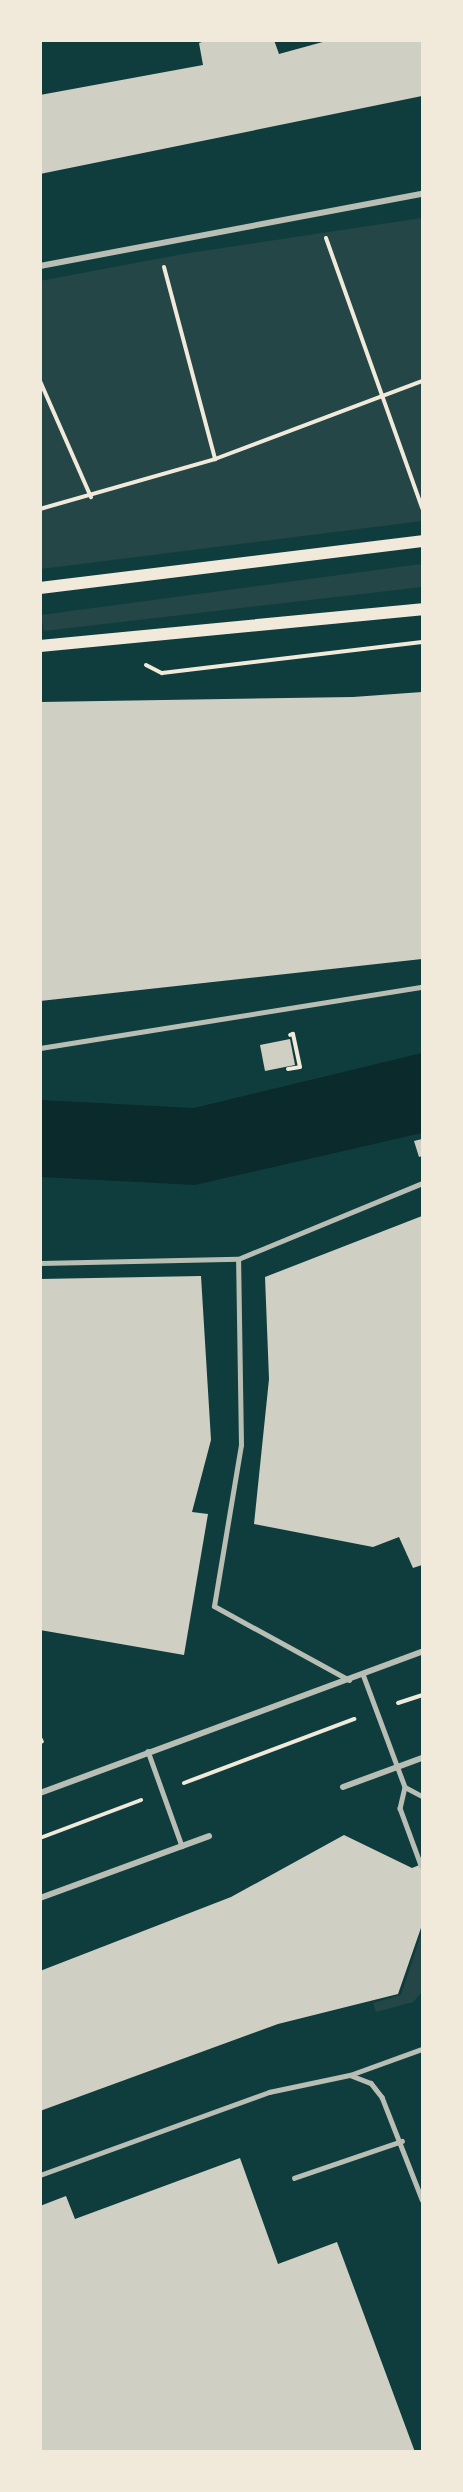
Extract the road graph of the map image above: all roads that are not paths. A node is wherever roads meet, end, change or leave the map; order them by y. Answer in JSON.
{"nodes":[{"id":1,"x":423,"y":194,"type":"edge"},
{"id":2,"x":40,"y":266,"type":"edge"},
{"id":3,"x":423,"y":541,"type":"edge"},
{"id":4,"x":40,"y":588,"type":"edge"},
{"id":5,"x":423,"y":609,"type":"edge"},
{"id":6,"x":40,"y":646,"type":"edge"},
{"id":7,"x":423,"y":987,"type":"edge"},
{"id":8,"x":40,"y":1048,"type":"edge"},
{"id":9,"x":423,"y":1184,"type":"edge"},
{"id":10,"x":238,"y":1259,"type":"junction"},
{"id":11,"x":40,"y":1263,"type":"edge"},
{"id":12,"x":423,"y":1652,"type":"edge"},
{"id":13,"x":363,"y":1674,"type":"junction"},
{"id":14,"x":349,"y":1680,"type":"junction"},
{"id":15,"x":148,"y":1751,"type":"junction"},
{"id":16,"x":423,"y":1758,"type":"edge"},
{"id":17,"x":398,"y":1768,"type":"junction"},
{"id":18,"x":343,"y":1787,"type":"dead end"},
{"id":19,"x":405,"y":1787,"type":"junction"},
{"id":20,"x":40,"y":1793,"type":"edge"},
{"id":21,"x":423,"y":1796,"type":"edge"},
{"id":22,"x":208,"y":1836,"type":"dead end"},
{"id":23,"x":182,"y":1846,"type":"junction"},
{"id":24,"x":421,"y":1865,"type":"edge"},
{"id":25,"x":40,"y":1898,"type":"edge"},
{"id":26,"x":423,"y":2049,"type":"edge"},
{"id":27,"x":350,"y":2075,"type":"junction"},
{"id":28,"x":402,"y":2141,"type":"junction"},
{"id":29,"x":40,"y":2175,"type":"edge"},
{"id":30,"x":294,"y":2178,"type":"dead end"},
{"id":31,"x":423,"y":2199,"type":"edge"}],
"edges":[{"from":1,"to":2,"type":"street"},
{"from":3,"to":4,"type":"main road"},
{"from":5,"to":6,"type":"main road"},
{"from":7,"to":8,"type":"street"},
{"from":9,"to":10,"type":"street"},
{"from":10,"to":11,"type":"street"},
{"from":10,"to":14,"type":"street"},
{"from":12,"to":13,"type":"street"},
{"from":13,"to":14,"type":"street"},
{"from":13,"to":17,"type":"lane"},
{"from":14,"to":15,"type":"street"},
{"from":15,"to":20,"type":"street"},
{"from":15,"to":23,"type":"lane"},
{"from":16,"to":17,"type":"street"},
{"from":17,"to":18,"type":"street"},
{"from":17,"to":19,"type":"lane"},
{"from":19,"to":21,"type":"lane"},
{"from":19,"to":24,"type":"lane"},
{"from":22,"to":23,"type":"street"},
{"from":23,"to":25,"type":"street"},
{"from":26,"to":27,"type":"lane"},
{"from":27,"to":28,"type":"lane"},
{"from":27,"to":29,"type":"lane"},
{"from":28,"to":30,"type":"lane"},
{"from":28,"to":31,"type":"lane"}]}
